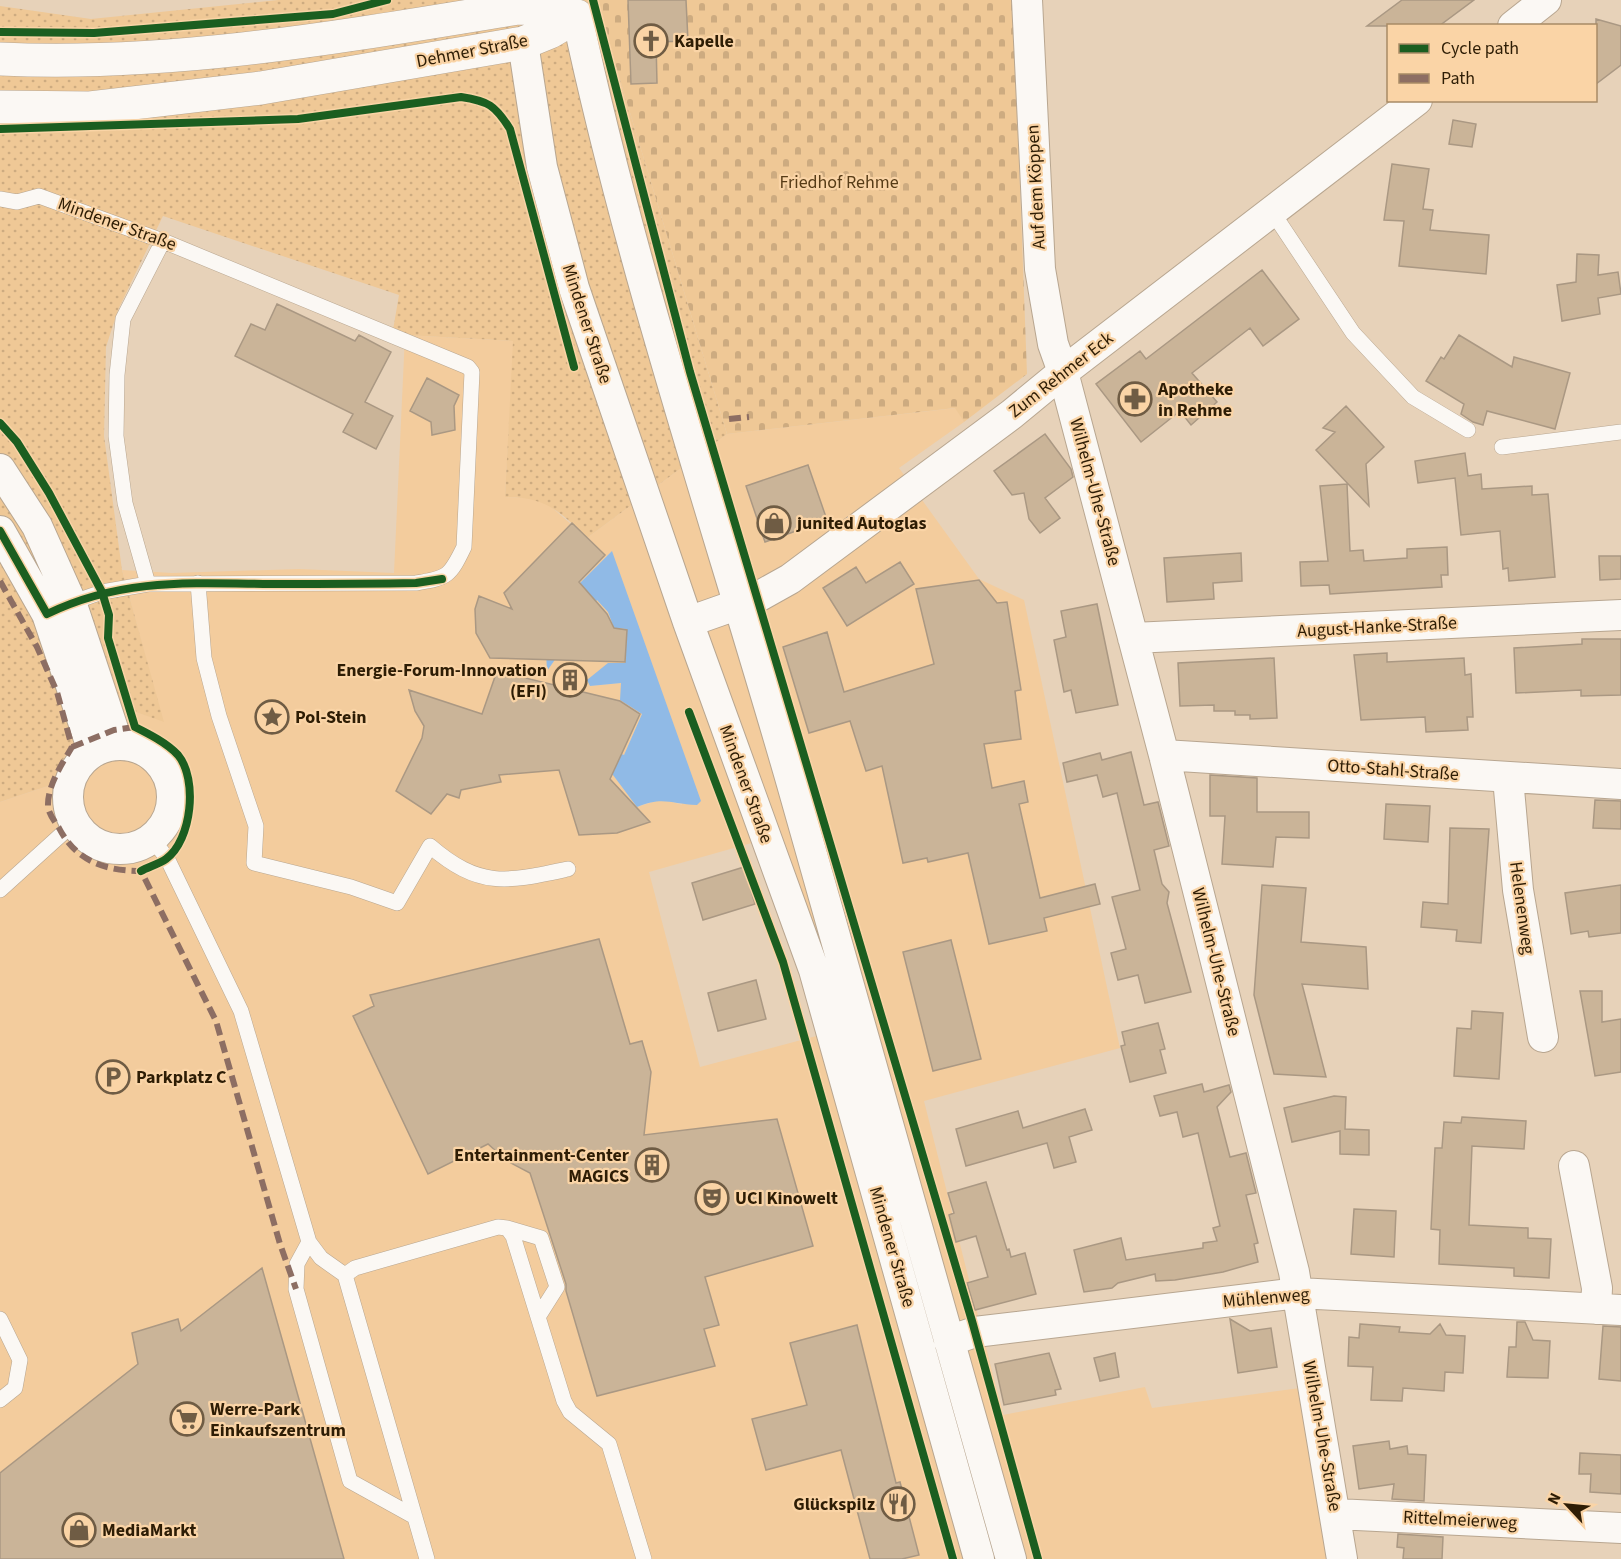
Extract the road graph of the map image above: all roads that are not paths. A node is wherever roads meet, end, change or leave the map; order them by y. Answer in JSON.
{"nodes":[{"id":1,"x":1027,"y":0,"type":"edge"},
{"id":2,"x":1546,"y":0,"type":"edge"},
{"id":3,"x":518,"y":4,"type":"edge"},
{"id":4,"x":575,"y":8,"type":"edge"},
{"id":5,"x":1516,"y":24,"type":"edge"},
{"id":6,"x":523,"y":43,"type":"junction"},
{"id":7,"x":0,"y":59,"type":"edge"},
{"id":8,"x":1414,"y":102,"type":"edge"},
{"id":9,"x":0,"y":107,"type":"edge"},
{"id":10,"x":0,"y":199,"type":"edge"},
{"id":11,"x":1273,"y":213,"type":"junction"},
{"id":12,"x":163,"y":241,"type":"junction"},
{"id":13,"x":1063,"y":372,"type":"junction"},
{"id":14,"x":1468,"y":430,"type":"dead end"},
{"id":15,"x":1621,"y":432,"type":"edge"},
{"id":16,"x":1502,"y":447,"type":"dead end"},
{"id":17,"x":0,"y":469,"type":"edge"},
{"id":18,"x":0,"y":531,"type":"edge"},
{"id":19,"x":198,"y":583,"type":"junction"},
{"id":20,"x":148,"y":584,"type":"junction"},
{"id":21,"x":737,"y":604,"type":"junction"},
{"id":22,"x":59,"y":608,"type":"junction"},
{"id":23,"x":1621,"y":615,"type":"edge"},
{"id":24,"x":688,"y":622,"type":"junction"},
{"id":25,"x":1133,"y":638,"type":"junction"},
{"id":26,"x":106,"y":747,"type":"junction"},
{"id":27,"x":1164,"y":755,"type":"junction"},
{"id":28,"x":1508,"y":778,"type":"junction"},
{"id":29,"x":1621,"y":784,"type":"edge"},
{"id":30,"x":75,"y":823,"type":"junction"},
{"id":31,"x":152,"y":839,"type":"junction"},
{"id":32,"x":568,"y":869,"type":"dead end"},
{"id":33,"x":0,"y":890,"type":"edge"},
{"id":34,"x":1542,"y":1037,"type":"dead end"},
{"id":35,"x":1574,"y":1166,"type":"dead end"},
{"id":36,"x":507,"y":1228,"type":"junction"},
{"id":37,"x":309,"y":1242,"type":"junction"},
{"id":38,"x":345,"y":1275,"type":"junction"},
{"id":39,"x":1298,"y":1293,"type":"junction"},
{"id":40,"x":1609,"y":1310,"type":"edge"},
{"id":41,"x":538,"y":1317,"type":"junction"},
{"id":42,"x":0,"y":1319,"type":"edge"},
{"id":43,"x":949,"y":1341,"type":"junction"},
{"id":44,"x":0,"y":1400,"type":"edge"},
{"id":45,"x":1336,"y":1514,"type":"junction"},
{"id":46,"x":415,"y":1517,"type":"junction"},
{"id":47,"x":1621,"y":1528,"type":"edge"},
{"id":48,"x":427,"y":1559,"type":"edge"},
{"id":49,"x":644,"y":1559,"type":"edge"},
{"id":50,"x":979,"y":1559,"type":"edge"},
{"id":51,"x":1011,"y":1559,"type":"edge"},
{"id":52,"x":1342,"y":1559,"type":"edge"}],
"edges":[{"from":1,"to":13,"type":"street","name":"Auf dem Köppen"},
{"from":2,"to":5,"type":"street"},
{"from":3,"to":4,"type":"main road","name":"Dehmer Straße"},
{"from":3,"to":6,"type":"main road","name":"Mindener Straße"},
{"from":3,"to":7,"type":"main road","name":"Dehmer Straße"},
{"from":4,"to":6,"type":"main road","name":"Dehmer Straße"},
{"from":4,"to":21,"type":"street","name":"Mindener Straße"},
{"from":6,"to":9,"type":"main road","name":"Dehmer Straße"},
{"from":6,"to":24,"type":"street","name":"Mindener Straße"},
{"from":8,"to":11,"type":"street","name":"Zum Rehmer Eck"},
{"from":10,"to":12,"type":"lane","name":"Mindener Straße"},
{"from":11,"to":13,"type":"street","name":"Zum Rehmer Eck"},
{"from":11,"to":14,"type":"lane"},
{"from":12,"to":19,"type":"lane","name":"Mindener Straße"},
{"from":12,"to":20,"type":"lane"},
{"from":13,"to":21,"type":"street","name":"Zum Rehmer Eck"},
{"from":13,"to":25,"type":"street","name":"Wilhelm-Uhe-Straße"},
{"from":15,"to":16,"type":"lane"},
{"from":17,"to":22,"type":"street"},
{"from":18,"to":22,"type":"street"},
{"from":19,"to":20,"type":"lane"},
{"from":19,"to":32,"type":"lane"},
{"from":20,"to":22,"type":"lane"},
{"from":21,"to":24,"type":"street","name":"Zum Rehmer Eck"},
{"from":21,"to":43,"type":"street","name":"Mindener Straße"},
{"from":22,"to":26,"type":"street"},
{"from":23,"to":25,"type":"street","name":"August-Hanke-Straße"},
{"from":24,"to":50,"type":"street","name":"Mindener Straße"},
{"from":25,"to":27,"type":"street","name":"Wilhelm-Uhe-Straße"},
{"from":26,"to":30,"type":"street"},
{"from":26,"to":31,"type":"street"},
{"from":27,"to":28,"type":"street","name":"Otto-Stahl-Straße"},
{"from":27,"to":39,"type":"street","name":"Wilhelm-Uhe-Straße"},
{"from":28,"to":29,"type":"street","name":"Otto-Stahl-Straße"},
{"from":28,"to":34,"type":"street","name":"Helenenweg"},
{"from":30,"to":31,"type":"street"},
{"from":30,"to":33,"type":"lane"},
{"from":31,"to":37,"type":"lane"},
{"from":35,"to":40,"type":"street"},
{"from":36,"to":38,"type":"lane"},
{"from":36,"to":41,"type":"lane"},
{"from":36,"to":41,"type":"lane"},
{"from":37,"to":38,"type":"lane"},
{"from":37,"to":46,"type":"lane"},
{"from":38,"to":46,"type":"lane"},
{"from":39,"to":40,"type":"street","name":"Mühlenweg"},
{"from":39,"to":43,"type":"street","name":"Mühlenweg"},
{"from":39,"to":45,"type":"street","name":"Wilhelm-Uhe-Straße"},
{"from":41,"to":49,"type":"lane"},
{"from":42,"to":44,"type":"lane"},
{"from":43,"to":51,"type":"street","name":"Mindener Straße"},
{"from":45,"to":47,"type":"street","name":"Rittelmeierweg"},
{"from":45,"to":52,"type":"street","name":"Wilhelm-Uhe-Straße"},
{"from":46,"to":48,"type":"lane"}]}
